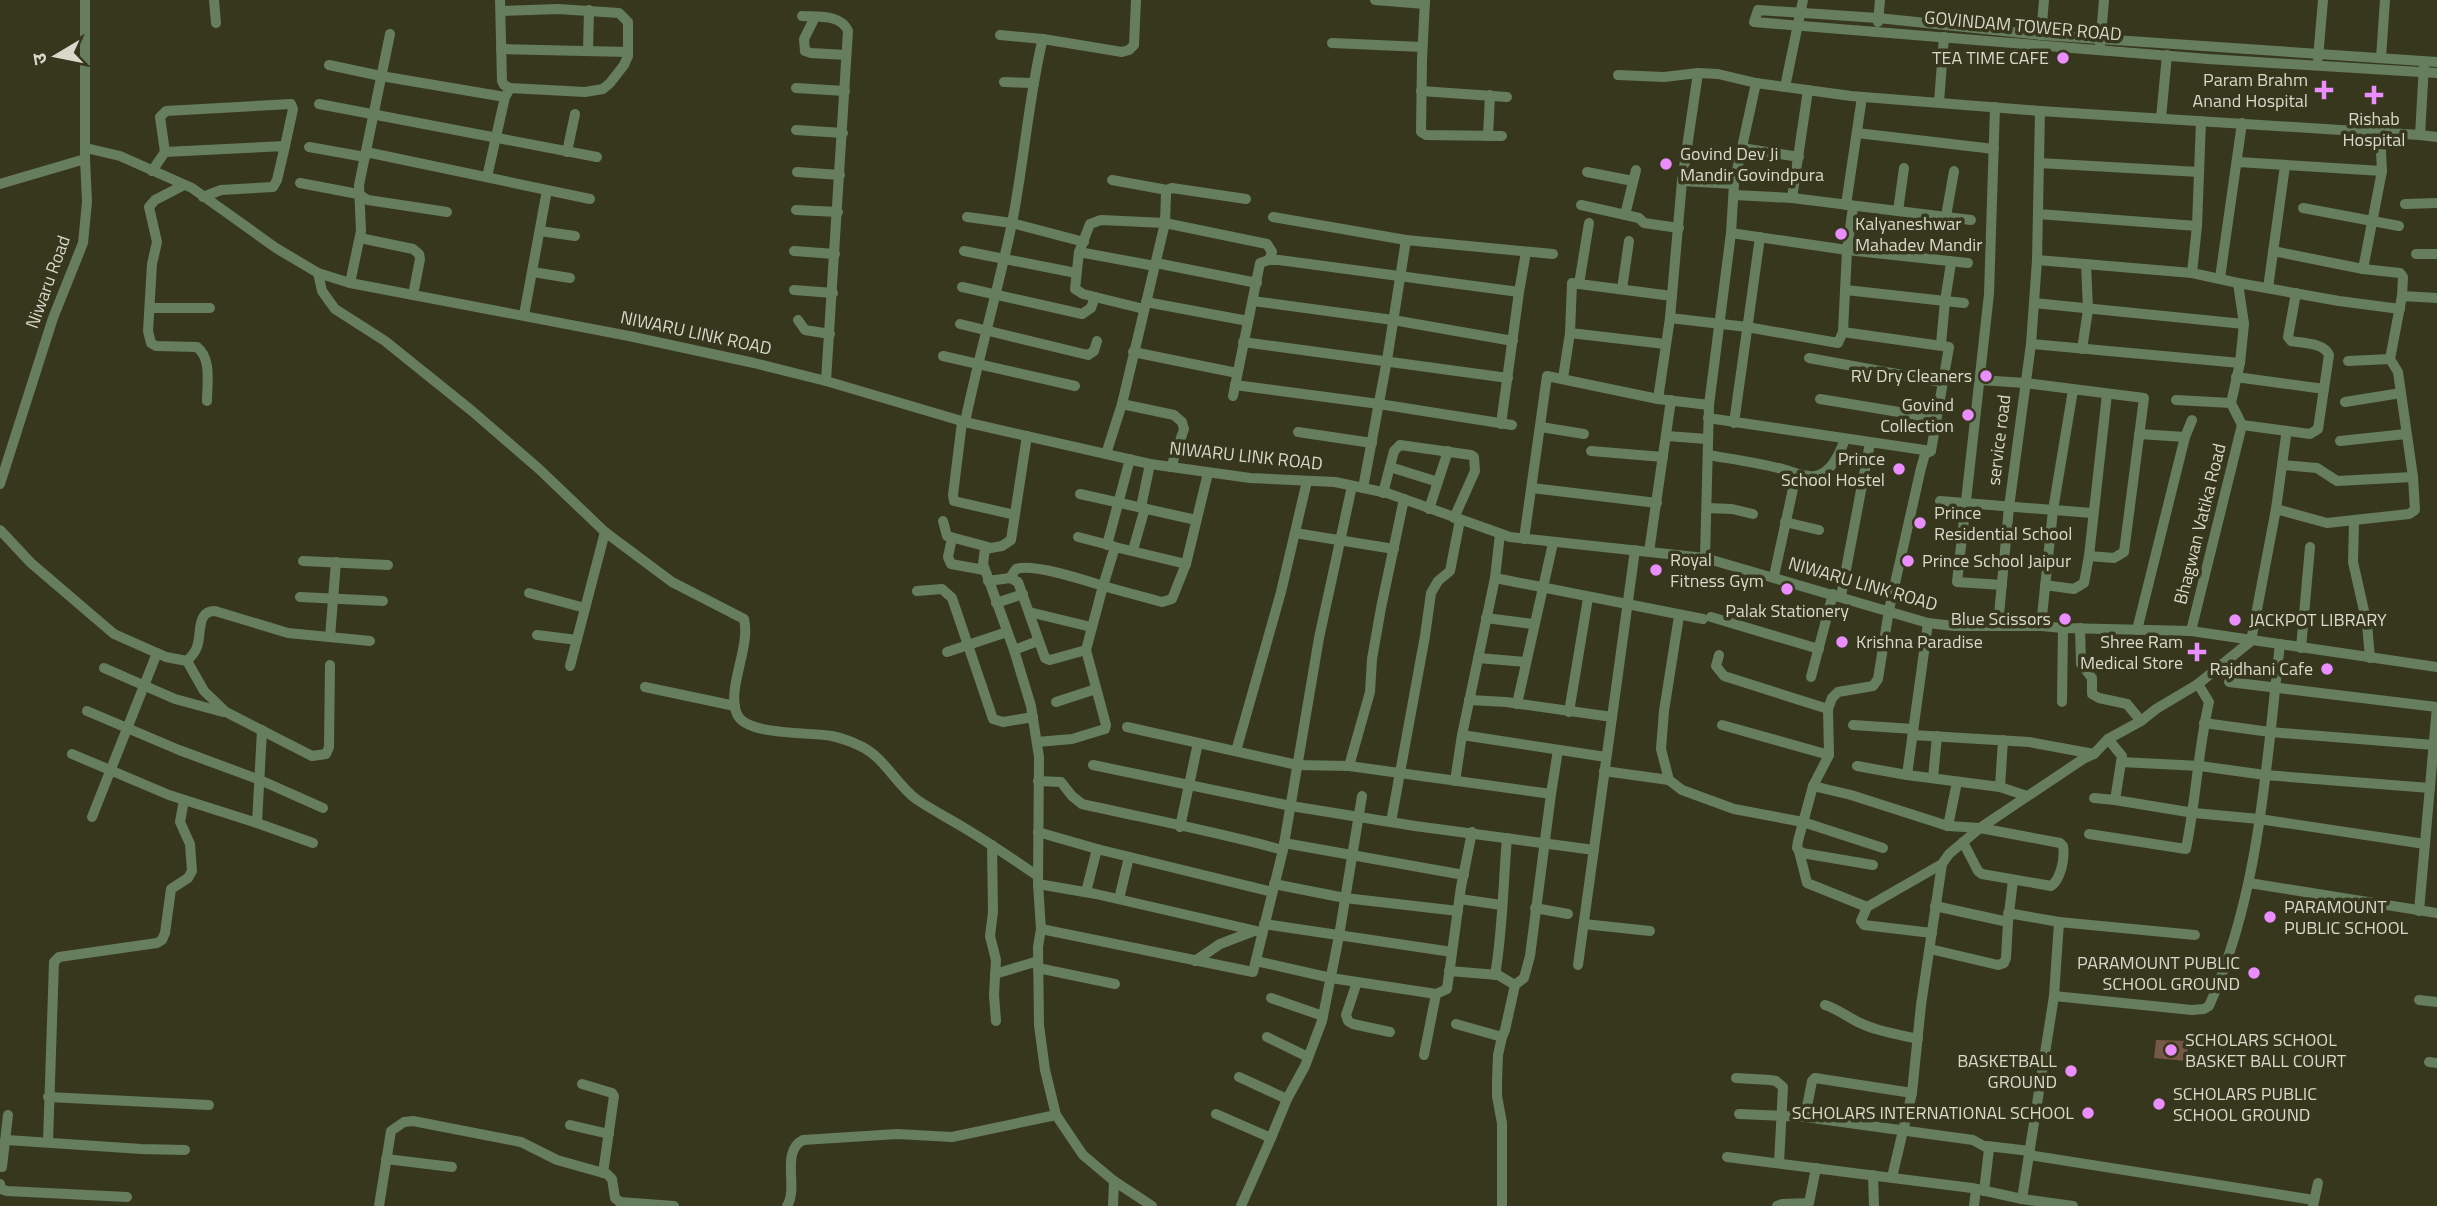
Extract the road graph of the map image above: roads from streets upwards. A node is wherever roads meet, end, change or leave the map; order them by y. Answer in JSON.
{"nodes":[{"id":1,"x":85,"y":0,"type":"edge"},
{"id":2,"x":217,"y":0,"type":"edge"},
{"id":3,"x":1136,"y":0,"type":"edge"},
{"id":4,"x":1375,"y":0,"type":"edge"},
{"id":5,"x":1880,"y":0,"type":"edge"},
{"id":6,"x":2044,"y":0,"type":"edge"},
{"id":7,"x":2104,"y":0,"type":"edge"},
{"id":8,"x":2323,"y":0,"type":"edge"},
{"id":9,"x":2385,"y":0,"type":"edge"},
{"id":10,"x":1425,"y":2,"type":"edge"},
{"id":11,"x":501,"y":5,"type":"edge"},
{"id":12,"x":1802,"y":6,"type":"edge"},
{"id":13,"x":589,"y":10,"type":"junction"},
{"id":14,"x":802,"y":16,"type":"dead end"},
{"id":15,"x":815,"y":17,"type":"junction"},
{"id":16,"x":1878,"y":18,"type":"junction"},
{"id":17,"x":216,"y":23,"type":"dead end"},
{"id":18,"x":1798,"y":24,"type":"junction"},
{"id":19,"x":1877,"y":32,"type":"junction"},
{"id":20,"x":390,"y":34,"type":"dead end"},
{"id":21,"x":1000,"y":35,"type":"dead end"},
{"id":22,"x":2041,"y":35,"type":"junction"},
{"id":23,"x":1944,"y":37,"type":"junction"},
{"id":24,"x":1043,"y":39,"type":"junction"},
{"id":25,"x":1332,"y":43,"type":"dead end"},
{"id":26,"x":2100,"y":44,"type":"junction"},
{"id":27,"x":1422,"y":47,"type":"junction"},
{"id":28,"x":501,"y":49,"type":"junction"},
{"id":29,"x":588,"y":51,"type":"junction"},
{"id":30,"x":628,"y":52,"type":"junction"},
{"id":31,"x":846,"y":55,"type":"junction"},
{"id":32,"x":2167,"y":55,"type":"junction"},
{"id":33,"x":2381,"y":58,"type":"junction"},
{"id":34,"x":2318,"y":59,"type":"junction"},
{"id":35,"x":2437,"y":62,"type":"edge"},
{"id":36,"x":329,"y":65,"type":"dead end"},
{"id":37,"x":2423,"y":66,"type":"junction"},
{"id":38,"x":1698,"y":73,"type":"junction"},
{"id":39,"x":2437,"y":73,"type":"edge"},
{"id":40,"x":1618,"y":75,"type":"dead end"},
{"id":41,"x":381,"y":76,"type":"junction"},
{"id":42,"x":1004,"y":82,"type":"dead end"},
{"id":43,"x":1034,"y":83,"type":"junction"},
{"id":44,"x":1756,"y":83,"type":"junction"},
{"id":45,"x":1785,"y":87,"type":"junction"},
{"id":46,"x":796,"y":88,"type":"dead end"},
{"id":47,"x":1808,"y":90,"type":"junction"},
{"id":48,"x":845,"y":91,"type":"junction"},
{"id":49,"x":1421,"y":91,"type":"junction"},
{"id":50,"x":507,"y":93,"type":"junction"},
{"id":51,"x":1490,"y":95,"type":"junction"},
{"id":52,"x":1507,"y":97,"type":"dead end"},
{"id":53,"x":1862,"y":97,"type":"junction"},
{"id":54,"x":1938,"y":102,"type":"junction"},
{"id":55,"x":320,"y":104,"type":"dead end"},
{"id":56,"x":1994,"y":107,"type":"junction"},
{"id":57,"x":2040,"y":111,"type":"junction"},
{"id":58,"x":373,"y":113,"type":"junction"},
{"id":59,"x":575,"y":114,"type":"dead end"},
{"id":60,"x":2161,"y":118,"type":"junction"},
{"id":61,"x":2201,"y":121,"type":"junction"},
{"id":62,"x":2242,"y":123,"type":"junction"},
{"id":63,"x":796,"y":130,"type":"dead end"},
{"id":64,"x":842,"y":133,"type":"junction"},
{"id":65,"x":1857,"y":133,"type":"junction"},
{"id":66,"x":2380,"y":133,"type":"junction"},
{"id":67,"x":2420,"y":135,"type":"junction"},
{"id":68,"x":1488,"y":136,"type":"junction"},
{"id":69,"x":1502,"y":136,"type":"dead end"},
{"id":70,"x":496,"y":137,"type":"junction"},
{"id":71,"x":2437,"y":137,"type":"edge"},
{"id":72,"x":285,"y":146,"type":"junction"},
{"id":73,"x":309,"y":147,"type":"dead end"},
{"id":74,"x":1742,"y":148,"type":"junction"},
{"id":75,"x":1994,"y":149,"type":"junction"},
{"id":76,"x":165,"y":152,"type":"junction"},
{"id":77,"x":567,"y":152,"type":"junction"},
{"id":78,"x":85,"y":154,"type":"junction"},
{"id":79,"x":365,"y":154,"type":"junction"},
{"id":80,"x":597,"y":157,"type":"dead end"},
{"id":81,"x":1799,"y":157,"type":"junction"},
{"id":82,"x":2238,"y":162,"type":"junction"},
{"id":83,"x":2039,"y":163,"type":"junction"},
{"id":84,"x":2285,"y":166,"type":"junction"},
{"id":85,"x":1904,"y":168,"type":"dead end"},
{"id":86,"x":152,"y":171,"type":"junction"},
{"id":87,"x":1954,"y":171,"type":"dead end"},
{"id":88,"x":797,"y":172,"type":"dead end"},
{"id":89,"x":1587,"y":172,"type":"dead end"},
{"id":90,"x":2199,"y":172,"type":"junction"},
{"id":91,"x":2382,"y":172,"type":"junction"},
{"id":92,"x":840,"y":175,"type":"junction"},
{"id":93,"x":487,"y":177,"type":"junction"},
{"id":94,"x":1112,"y":180,"type":"dead end"},
{"id":95,"x":1682,"y":181,"type":"junction"},
{"id":96,"x":300,"y":183,"type":"dead end"},
{"id":97,"x":0,"y":184,"type":"edge"},
{"id":98,"x":184,"y":185,"type":"junction"},
{"id":99,"x":547,"y":190,"type":"junction"},
{"id":100,"x":1167,"y":190,"type":"junction"},
{"id":101,"x":1734,"y":190,"type":"junction"},
{"id":102,"x":358,"y":194,"type":"junction"},
{"id":103,"x":204,"y":197,"type":"junction"},
{"id":104,"x":1791,"y":198,"type":"junction"},
{"id":105,"x":590,"y":199,"type":"dead end"},
{"id":106,"x":1246,"y":199,"type":"dead end"},
{"id":107,"x":2437,"y":203,"type":"edge"},
{"id":108,"x":2405,"y":204,"type":"dead end"},
{"id":109,"x":1581,"y":205,"type":"dead end"},
{"id":110,"x":1849,"y":206,"type":"junction"},
{"id":111,"x":2303,"y":208,"type":"dead end"},
{"id":112,"x":796,"y":210,"type":"dead end"},
{"id":113,"x":1898,"y":211,"type":"junction"},
{"id":114,"x":447,"y":212,"type":"dead end"},
{"id":115,"x":838,"y":212,"type":"junction"},
{"id":116,"x":2038,"y":214,"type":"junction"},
{"id":117,"x":1625,"y":215,"type":"junction"},
{"id":118,"x":1946,"y":216,"type":"junction"},
{"id":119,"x":967,"y":217,"type":"dead end"},
{"id":120,"x":1273,"y":217,"type":"dead end"},
{"id":121,"x":2372,"y":219,"type":"junction"},
{"id":122,"x":1971,"y":220,"type":"dead end"},
{"id":123,"x":1012,"y":223,"type":"junction"},
{"id":124,"x":1165,"y":223,"type":"junction"},
{"id":125,"x":1589,"y":223,"type":"dead end"},
{"id":126,"x":2197,"y":226,"type":"junction"},
{"id":127,"x":2399,"y":226,"type":"dead end"},
{"id":128,"x":1679,"y":228,"type":"junction"},
{"id":129,"x":540,"y":231,"type":"junction"},
{"id":130,"x":1731,"y":233,"type":"junction"},
{"id":131,"x":575,"y":236,"type":"dead end"},
{"id":132,"x":1760,"y":237,"type":"junction"},
{"id":133,"x":360,"y":239,"type":"junction"},
{"id":134,"x":1406,"y":240,"type":"junction"},
{"id":135,"x":1629,"y":241,"type":"dead end"},
{"id":136,"x":1081,"y":247,"type":"junction"},
{"id":137,"x":1847,"y":250,"type":"junction"},
{"id":138,"x":794,"y":251,"type":"dead end"},
{"id":139,"x":964,"y":251,"type":"dead end"},
{"id":140,"x":2273,"y":251,"type":"junction"},
{"id":141,"x":1526,"y":252,"type":"junction"},
{"id":142,"x":835,"y":254,"type":"junction"},
{"id":143,"x":1553,"y":254,"type":"dead end"},
{"id":144,"x":2416,"y":254,"type":"dead end"},
{"id":145,"x":2437,"y":254,"type":"edge"},
{"id":146,"x":1004,"y":258,"type":"junction"},
{"id":147,"x":1269,"y":260,"type":"junction"},
{"id":148,"x":2036,"y":260,"type":"junction"},
{"id":149,"x":1951,"y":263,"type":"junction"},
{"id":150,"x":1968,"y":263,"type":"dead end"},
{"id":151,"x":2086,"y":264,"type":"junction"},
{"id":152,"x":1155,"y":265,"type":"junction"},
{"id":153,"x":2363,"y":269,"type":"junction"},
{"id":154,"x":533,"y":272,"type":"junction"},
{"id":155,"x":318,"y":273,"type":"junction"},
{"id":156,"x":1076,"y":273,"type":"junction"},
{"id":157,"x":2192,"y":273,"type":"junction"},
{"id":158,"x":1400,"y":276,"type":"junction"},
{"id":159,"x":570,"y":278,"type":"dead end"},
{"id":160,"x":2220,"y":278,"type":"junction"},
{"id":161,"x":350,"y":283,"type":"junction"},
{"id":162,"x":1257,"y":283,"type":"junction"},
{"id":163,"x":1579,"y":284,"type":"junction"},
{"id":164,"x":2238,"y":284,"type":"junction"},
{"id":165,"x":962,"y":287,"type":"dead end"},
{"id":166,"x":2268,"y":288,"type":"junction"},
{"id":167,"x":1622,"y":289,"type":"junction"},
{"id":168,"x":794,"y":290,"type":"dead end"},
{"id":169,"x":1846,"y":290,"type":"junction"},
{"id":170,"x":1519,"y":292,"type":"junction"},
{"id":171,"x":833,"y":293,"type":"junction"},
{"id":172,"x":996,"y":293,"type":"junction"},
{"id":173,"x":2296,"y":293,"type":"junction"},
{"id":174,"x":413,"y":295,"type":"junction"},
{"id":175,"x":1672,"y":296,"type":"junction"},
{"id":176,"x":2402,"y":296,"type":"junction"},
{"id":177,"x":1095,"y":297,"type":"junction"},
{"id":178,"x":2437,"y":298,"type":"edge"},
{"id":179,"x":1252,"y":301,"type":"junction"},
{"id":180,"x":1945,"y":301,"type":"junction"},
{"id":181,"x":1964,"y":303,"type":"dead end"},
{"id":182,"x":2034,"y":303,"type":"junction"},
{"id":183,"x":1145,"y":305,"type":"junction"},
{"id":184,"x":149,"y":308,"type":"junction"},
{"id":185,"x":210,"y":308,"type":"dead end"},
{"id":186,"x":2400,"y":309,"type":"junction"},
{"id":187,"x":2088,"y":310,"type":"junction"},
{"id":188,"x":524,"y":315,"type":"junction"},
{"id":189,"x":1670,"y":318,"type":"junction"},
{"id":190,"x":798,"y":320,"type":"dead end"},
{"id":191,"x":1394,"y":320,"type":"junction"},
{"id":192,"x":1248,"y":321,"type":"junction"},
{"id":193,"x":1719,"y":323,"type":"junction"},
{"id":194,"x":960,"y":324,"type":"dead end"},
{"id":195,"x":2244,"y":324,"type":"junction"},
{"id":196,"x":1747,"y":327,"type":"junction"},
{"id":197,"x":986,"y":329,"type":"junction"},
{"id":198,"x":1843,"y":332,"type":"junction"},
{"id":199,"x":1570,"y":333,"type":"junction"},
{"id":200,"x":830,"y":334,"type":"junction"},
{"id":201,"x":1097,"y":341,"type":"dead end"},
{"id":202,"x":1513,"y":341,"type":"junction"},
{"id":203,"x":1243,"y":342,"type":"junction"},
{"id":204,"x":1665,"y":344,"type":"junction"},
{"id":205,"x":1941,"y":344,"type":"junction"},
{"id":206,"x":2031,"y":344,"type":"junction"},
{"id":207,"x":2082,"y":349,"type":"junction"},
{"id":208,"x":1133,"y":352,"type":"junction"},
{"id":209,"x":943,"y":356,"type":"dead end"},
{"id":210,"x":1809,"y":358,"type":"dead end"},
{"id":211,"x":2390,"y":359,"type":"junction"},
{"id":212,"x":1387,"y":360,"type":"junction"},
{"id":213,"x":2348,"y":361,"type":"dead end"},
{"id":214,"x":977,"y":362,"type":"junction"},
{"id":215,"x":2240,"y":363,"type":"junction"},
{"id":216,"x":1237,"y":373,"type":"junction"},
{"id":217,"x":2236,"y":377,"type":"junction"},
{"id":218,"x":1508,"y":378,"type":"junction"},
{"id":219,"x":1563,"y":379,"type":"junction"},
{"id":220,"x":1980,"y":380,"type":"junction"},
{"id":221,"x":826,"y":381,"type":"junction"},
{"id":222,"x":1941,"y":382,"type":"junction"},
{"id":223,"x":2025,"y":383,"type":"junction"},
{"id":224,"x":1075,"y":386,"type":"dead end"},
{"id":225,"x":2324,"y":389,"type":"junction"},
{"id":226,"x":2073,"y":390,"type":"junction"},
{"id":227,"x":2401,"y":393,"type":"junction"},
{"id":228,"x":2108,"y":394,"type":"junction"},
{"id":229,"x":1658,"y":399,"type":"junction"},
{"id":230,"x":1820,"y":399,"type":"dead end"},
{"id":231,"x":1671,"y":400,"type":"junction"},
{"id":232,"x":2176,"y":400,"type":"dead end"},
{"id":233,"x":207,"y":401,"type":"dead end"},
{"id":234,"x":2345,"y":402,"type":"dead end"},
{"id":235,"x":2231,"y":403,"type":"junction"},
{"id":236,"x":1122,"y":404,"type":"junction"},
{"id":237,"x":1379,"y":404,"type":"junction"},
{"id":238,"x":1709,"y":405,"type":"junction"},
{"id":239,"x":1709,"y":418,"type":"junction"},
{"id":240,"x":1935,"y":418,"type":"junction"},
{"id":241,"x":2192,"y":420,"type":"dead end"},
{"id":242,"x":964,"y":422,"type":"junction"},
{"id":243,"x":1734,"y":424,"type":"junction"},
{"id":244,"x":2242,"y":425,"type":"junction"},
{"id":245,"x":1541,"y":427,"type":"junction"},
{"id":246,"x":1298,"y":432,"type":"dead end"},
{"id":247,"x":1584,"y":433,"type":"dead end"},
{"id":248,"x":2139,"y":434,"type":"junction"},
{"id":249,"x":2406,"y":434,"type":"junction"},
{"id":250,"x":1027,"y":436,"type":"junction"},
{"id":251,"x":1667,"y":436,"type":"junction"},
{"id":252,"x":2286,"y":436,"type":"dead end"},
{"id":253,"x":2185,"y":437,"type":"junction"},
{"id":254,"x":1707,"y":439,"type":"junction"},
{"id":255,"x":1844,"y":439,"type":"junction"},
{"id":256,"x":2340,"y":441,"type":"dead end"},
{"id":257,"x":1372,"y":443,"type":"junction"},
{"id":258,"x":1870,"y":443,"type":"junction"},
{"id":259,"x":1448,"y":451,"type":"junction"},
{"id":260,"x":1591,"y":451,"type":"dead end"},
{"id":261,"x":1931,"y":451,"type":"junction"},
{"id":262,"x":1106,"y":454,"type":"junction"},
{"id":263,"x":1708,"y":455,"type":"junction"},
{"id":264,"x":1662,"y":457,"type":"junction"},
{"id":265,"x":1130,"y":458,"type":"junction"},
{"id":266,"x":1150,"y":464,"type":"junction"},
{"id":267,"x":2282,"y":465,"type":"junction"},
{"id":268,"x":1171,"y":467,"type":"junction"},
{"id":269,"x":1390,"y":467,"type":"junction"},
{"id":270,"x":1208,"y":473,"type":"junction"},
{"id":271,"x":1796,"y":475,"type":"junction"},
{"id":272,"x":2413,"y":477,"type":"junction"},
{"id":273,"x":1307,"y":481,"type":"junction"},
{"id":274,"x":1438,"y":482,"type":"junction"},
{"id":275,"x":0,"y":484,"type":"edge"},
{"id":276,"x":1358,"y":487,"type":"junction"},
{"id":277,"x":1532,"y":488,"type":"junction"},
{"id":278,"x":1383,"y":493,"type":"junction"},
{"id":279,"x":1080,"y":494,"type":"dead end"},
{"id":280,"x":1404,"y":499,"type":"junction"},
{"id":281,"x":1119,"y":501,"type":"junction"},
{"id":282,"x":1940,"y":501,"type":"dead end"},
{"id":283,"x":1657,"y":503,"type":"junction"},
{"id":284,"x":1967,"y":505,"type":"junction"},
{"id":285,"x":2009,"y":507,"type":"junction"},
{"id":286,"x":1143,"y":508,"type":"junction"},
{"id":287,"x":1707,"y":508,"type":"junction"},
{"id":288,"x":1429,"y":509,"type":"junction"},
{"id":289,"x":2276,"y":509,"type":"junction"},
{"id":290,"x":2053,"y":510,"type":"junction"},
{"id":291,"x":2092,"y":513,"type":"junction"},
{"id":292,"x":1753,"y":514,"type":"dead end"},
{"id":293,"x":1015,"y":515,"type":"junction"},
{"id":294,"x":1457,"y":519,"type":"junction"},
{"id":295,"x":1196,"y":520,"type":"junction"},
{"id":296,"x":943,"y":521,"type":"dead end"},
{"id":297,"x":2354,"y":521,"type":"junction"},
{"id":298,"x":1785,"y":522,"type":"junction"},
{"id":299,"x":0,"y":530,"type":"edge"},
{"id":300,"x":1819,"y":530,"type":"dead end"},
{"id":301,"x":604,"y":532,"type":"junction"},
{"id":302,"x":1295,"y":533,"type":"junction"},
{"id":303,"x":1500,"y":534,"type":"junction"},
{"id":304,"x":1078,"y":537,"type":"dead end"},
{"id":305,"x":952,"y":538,"type":"junction"},
{"id":306,"x":1340,"y":538,"type":"junction"},
{"id":307,"x":1524,"y":539,"type":"junction"},
{"id":308,"x":1553,"y":543,"type":"junction"},
{"id":309,"x":1111,"y":546,"type":"junction"},
{"id":310,"x":988,"y":547,"type":"junction"},
{"id":311,"x":2310,"y":547,"type":"dead end"},
{"id":312,"x":1394,"y":549,"type":"junction"},
{"id":313,"x":1635,"y":550,"type":"junction"},
{"id":314,"x":1133,"y":551,"type":"junction"},
{"id":315,"x":1649,"y":552,"type":"junction"},
{"id":316,"x":2089,"y":556,"type":"junction"},
{"id":317,"x":1705,"y":558,"type":"junction"},
{"id":318,"x":303,"y":561,"type":"dead end"},
{"id":319,"x":337,"y":562,"type":"junction"},
{"id":320,"x":1186,"y":564,"type":"junction"},
{"id":321,"x":388,"y":565,"type":"dead end"},
{"id":322,"x":984,"y":570,"type":"junction"},
{"id":323,"x":1774,"y":576,"type":"junction"},
{"id":324,"x":1010,"y":578,"type":"junction"},
{"id":325,"x":1495,"y":579,"type":"junction"},
{"id":326,"x":988,"y":581,"type":"junction"},
{"id":327,"x":2001,"y":584,"type":"junction"},
{"id":328,"x":2045,"y":585,"type":"junction"},
{"id":329,"x":1103,"y":586,"type":"junction"},
{"id":330,"x":1542,"y":589,"type":"junction"},
{"id":331,"x":917,"y":591,"type":"dead end"},
{"id":332,"x":529,"y":593,"type":"dead end"},
{"id":333,"x":1023,"y":594,"type":"junction"},
{"id":334,"x":1837,"y":595,"type":"junction"},
{"id":335,"x":300,"y":597,"type":"dead end"},
{"id":336,"x":1588,"y":598,"type":"junction"},
{"id":337,"x":334,"y":599,"type":"junction"},
{"id":338,"x":383,"y":601,"type":"dead end"},
{"id":339,"x":996,"y":603,"type":"junction"},
{"id":340,"x":1627,"y":606,"type":"junction"},
{"id":341,"x":585,"y":608,"type":"junction"},
{"id":342,"x":1889,"y":610,"type":"junction"},
{"id":343,"x":1029,"y":612,"type":"junction"},
{"id":344,"x":1679,"y":616,"type":"junction"},
{"id":345,"x":1486,"y":618,"type":"junction"},
{"id":346,"x":1928,"y":623,"type":"junction"},
{"id":347,"x":1533,"y":624,"type":"junction"},
{"id":348,"x":1998,"y":626,"type":"junction"},
{"id":349,"x":2041,"y":626,"type":"junction"},
{"id":350,"x":1091,"y":627,"type":"junction"},
{"id":351,"x":2063,"y":628,"type":"junction"},
{"id":352,"x":2080,"y":628,"type":"junction"},
{"id":353,"x":2137,"y":630,"type":"junction"},
{"id":354,"x":2191,"y":631,"type":"junction"},
{"id":355,"x":1007,"y":632,"type":"junction"},
{"id":356,"x":537,"y":635,"type":"dead end"},
{"id":357,"x":330,"y":637,"type":"junction"},
{"id":358,"x":577,"y":640,"type":"junction"},
{"id":359,"x":370,"y":641,"type":"dead end"},
{"id":360,"x":1038,"y":641,"type":"junction"},
{"id":361,"x":2251,"y":642,"type":"junction"},
{"id":362,"x":2280,"y":644,"type":"junction"},
{"id":363,"x":967,"y":645,"type":"junction"},
{"id":364,"x":2301,"y":648,"type":"junction"},
{"id":365,"x":1819,"y":649,"type":"junction"},
{"id":366,"x":1014,"y":650,"type":"junction"},
{"id":367,"x":1086,"y":650,"type":"junction"},
{"id":368,"x":947,"y":652,"type":"dead end"},
{"id":369,"x":157,"y":653,"type":"junction"},
{"id":370,"x":1719,"y":655,"type":"dead end"},
{"id":371,"x":1478,"y":658,"type":"junction"},
{"id":372,"x":2370,"y":658,"type":"junction"},
{"id":373,"x":187,"y":661,"type":"junction"},
{"id":374,"x":1526,"y":662,"type":"junction"},
{"id":375,"x":330,"y":665,"type":"dead end"},
{"id":376,"x":570,"y":666,"type":"dead end"},
{"id":377,"x":2437,"y":667,"type":"edge"},
{"id":378,"x":104,"y":668,"type":"dead end"},
{"id":379,"x":2086,"y":672,"type":"junction"},
{"id":380,"x":2063,"y":673,"type":"junction"},
{"id":381,"x":1811,"y":677,"type":"dead end"},
{"id":382,"x":2229,"y":682,"type":"dead end"},
{"id":383,"x":2198,"y":684,"type":"junction"},
{"id":384,"x":144,"y":685,"type":"junction"},
{"id":385,"x":645,"y":687,"type":"dead end"},
{"id":386,"x":2275,"y":688,"type":"junction"},
{"id":387,"x":1096,"y":689,"type":"junction"},
{"id":388,"x":1469,"y":700,"type":"junction"},
{"id":389,"x":1056,"y":702,"type":"dead end"},
{"id":390,"x":2062,"y":702,"type":"dead end"},
{"id":391,"x":1517,"y":704,"type":"junction"},
{"id":392,"x":735,"y":706,"type":"junction"},
{"id":393,"x":2437,"y":707,"type":"edge"},
{"id":394,"x":1828,"y":709,"type":"junction"},
{"id":395,"x":87,"y":711,"type":"dead end"},
{"id":396,"x":226,"y":712,"type":"junction"},
{"id":397,"x":1569,"y":712,"type":"junction"},
{"id":398,"x":1033,"y":717,"type":"junction"},
{"id":399,"x":1612,"y":717,"type":"junction"},
{"id":400,"x":2141,"y":721,"type":"junction"},
{"id":401,"x":2204,"y":723,"type":"junction"},
{"id":402,"x":1722,"y":725,"type":"dead end"},
{"id":403,"x":1853,"y":725,"type":"dead end"},
{"id":404,"x":1127,"y":727,"type":"dead end"},
{"id":405,"x":128,"y":728,"type":"junction"},
{"id":406,"x":261,"y":730,"type":"junction"},
{"id":407,"x":1913,"y":732,"type":"junction"},
{"id":408,"x":2270,"y":732,"type":"junction"},
{"id":409,"x":1462,"y":735,"type":"junction"},
{"id":410,"x":1937,"y":736,"type":"junction"},
{"id":411,"x":2108,"y":739,"type":"junction"},
{"id":412,"x":2003,"y":740,"type":"junction"},
{"id":413,"x":1037,"y":742,"type":"junction"},
{"id":414,"x":1198,"y":743,"type":"junction"},
{"id":415,"x":2434,"y":745,"type":"junction"},
{"id":416,"x":1559,"y":750,"type":"junction"},
{"id":417,"x":1236,"y":751,"type":"junction"},
{"id":418,"x":72,"y":754,"type":"dead end"},
{"id":419,"x":2094,"y":754,"type":"junction"},
{"id":420,"x":1829,"y":755,"type":"junction"},
{"id":421,"x":1606,"y":757,"type":"junction"},
{"id":422,"x":2121,"y":762,"type":"junction"},
{"id":423,"x":1093,"y":765,"type":"dead end"},
{"id":424,"x":1297,"y":765,"type":"junction"},
{"id":425,"x":1349,"y":766,"type":"junction"},
{"id":426,"x":1857,"y":766,"type":"dead end"},
{"id":427,"x":2200,"y":766,"type":"junction"},
{"id":428,"x":110,"y":769,"type":"junction"},
{"id":429,"x":1604,"y":771,"type":"junction"},
{"id":430,"x":1400,"y":773,"type":"junction"},
{"id":431,"x":1907,"y":775,"type":"junction"},
{"id":432,"x":2265,"y":775,"type":"junction"},
{"id":433,"x":1933,"y":778,"type":"junction"},
{"id":434,"x":260,"y":780,"type":"junction"},
{"id":435,"x":1669,"y":780,"type":"junction"},
{"id":436,"x":1038,"y":781,"type":"junction"},
{"id":437,"x":1455,"y":781,"type":"junction"},
{"id":438,"x":1957,"y":782,"type":"junction"},
{"id":439,"x":1189,"y":784,"type":"junction"},
{"id":440,"x":1813,"y":786,"type":"junction"},
{"id":441,"x":2000,"y":787,"type":"junction"},
{"id":442,"x":2430,"y":788,"type":"junction"},
{"id":443,"x":1551,"y":794,"type":"junction"},
{"id":444,"x":1362,"y":796,"type":"dead end"},
{"id":445,"x":2027,"y":796,"type":"junction"},
{"id":446,"x":2094,"y":799,"type":"dead end"},
{"id":447,"x":184,"y":800,"type":"junction"},
{"id":448,"x":2115,"y":800,"type":"junction"},
{"id":449,"x":1291,"y":806,"type":"junction"},
{"id":450,"x":323,"y":808,"type":"dead end"},
{"id":451,"x":2194,"y":813,"type":"junction"},
{"id":452,"x":92,"y":817,"type":"dead end"},
{"id":453,"x":1358,"y":817,"type":"junction"},
{"id":454,"x":2259,"y":818,"type":"junction"},
{"id":455,"x":1391,"y":822,"type":"junction"},
{"id":456,"x":1803,"y":822,"type":"junction"},
{"id":457,"x":257,"y":823,"type":"junction"},
{"id":458,"x":1948,"y":826,"type":"junction"},
{"id":459,"x":1180,"y":827,"type":"junction"},
{"id":460,"x":1980,"y":828,"type":"junction"},
{"id":461,"x":1038,"y":831,"type":"junction"},
{"id":462,"x":1472,"y":832,"type":"junction"},
{"id":463,"x":2089,"y":834,"type":"dead end"},
{"id":464,"x":1507,"y":838,"type":"junction"},
{"id":465,"x":1963,"y":842,"type":"junction"},
{"id":466,"x":313,"y":843,"type":"dead end"},
{"id":467,"x":2425,"y":844,"type":"junction"},
{"id":468,"x":992,"y":845,"type":"junction"},
{"id":469,"x":1545,"y":845,"type":"junction"},
{"id":470,"x":1284,"y":847,"type":"junction"},
{"id":471,"x":1883,"y":848,"type":"dead end"},
{"id":472,"x":1097,"y":849,"type":"junction"},
{"id":473,"x":1594,"y":850,"type":"junction"},
{"id":474,"x":1799,"y":851,"type":"junction"},
{"id":475,"x":1352,"y":856,"type":"junction"},
{"id":476,"x":1129,"y":857,"type":"junction"},
{"id":477,"x":1942,"y":864,"type":"junction"},
{"id":478,"x":1873,"y":865,"type":"dead end"},
{"id":479,"x":1464,"y":876,"type":"junction"},
{"id":480,"x":1038,"y":880,"type":"junction"},
{"id":481,"x":2012,"y":880,"type":"junction"},
{"id":482,"x":2249,"y":883,"type":"junction"},
{"id":483,"x":1273,"y":888,"type":"junction"},
{"id":484,"x":1086,"y":892,"type":"junction"},
{"id":485,"x":1345,"y":898,"type":"junction"},
{"id":486,"x":1460,"y":899,"type":"junction"},
{"id":487,"x":1119,"y":900,"type":"junction"},
{"id":488,"x":1501,"y":905,"type":"junction"},
{"id":489,"x":1935,"y":906,"type":"junction"},
{"id":490,"x":1867,"y":907,"type":"junction"},
{"id":491,"x":1535,"y":908,"type":"junction"},
{"id":492,"x":1458,"y":911,"type":"junction"},
{"id":493,"x":2419,"y":911,"type":"junction"},
{"id":494,"x":2437,"y":913,"type":"edge"},
{"id":495,"x":1568,"y":914,"type":"dead end"},
{"id":496,"x":2008,"y":918,"type":"junction"},
{"id":497,"x":2059,"y":922,"type":"junction"},
{"id":498,"x":1584,"y":924,"type":"junction"},
{"id":499,"x":1041,"y":929,"type":"junction"},
{"id":500,"x":1260,"y":929,"type":"junction"},
{"id":501,"x":1650,"y":931,"type":"dead end"},
{"id":502,"x":1932,"y":933,"type":"junction"},
{"id":503,"x":2195,"y":935,"type":"dead end"},
{"id":504,"x":1339,"y":936,"type":"junction"},
{"id":505,"x":1930,"y":949,"type":"junction"},
{"id":506,"x":1452,"y":952,"type":"junction"},
{"id":507,"x":1195,"y":961,"type":"junction"},
{"id":508,"x":1256,"y":961,"type":"junction"},
{"id":509,"x":1038,"y":965,"type":"junction"},
{"id":510,"x":1578,"y":965,"type":"dead end"},
{"id":511,"x":1449,"y":971,"type":"junction"},
{"id":512,"x":995,"y":974,"type":"junction"},
{"id":513,"x":1495,"y":975,"type":"junction"},
{"id":514,"x":1331,"y":978,"type":"junction"},
{"id":515,"x":1357,"y":982,"type":"junction"},
{"id":516,"x":1115,"y":984,"type":"dead end"},
{"id":517,"x":1516,"y":985,"type":"junction"},
{"id":518,"x":1436,"y":994,"type":"junction"},
{"id":519,"x":2054,"y":996,"type":"junction"},
{"id":520,"x":1271,"y":998,"type":"dead end"},
{"id":521,"x":2419,"y":1000,"type":"dead end"},
{"id":522,"x":2437,"y":1002,"type":"edge"},
{"id":523,"x":1825,"y":1004,"type":"dead end"},
{"id":524,"x":1323,"y":1016,"type":"junction"},
{"id":525,"x":996,"y":1021,"type":"dead end"},
{"id":526,"x":1455,"y":1024,"type":"dead end"},
{"id":527,"x":1390,"y":1032,"type":"dead end"},
{"id":528,"x":1267,"y":1037,"type":"dead end"},
{"id":529,"x":1502,"y":1037,"type":"junction"},
{"id":530,"x":1918,"y":1039,"type":"junction"},
{"id":531,"x":1424,"y":1055,"type":"dead end"},
{"id":532,"x":1308,"y":1057,"type":"junction"},
{"id":533,"x":1239,"y":1077,"type":"dead end"},
{"id":534,"x":1736,"y":1078,"type":"dead end"},
{"id":535,"x":582,"y":1084,"type":"dead end"},
{"id":536,"x":1912,"y":1093,"type":"junction"},
{"id":537,"x":48,"y":1097,"type":"junction"},
{"id":538,"x":1287,"y":1099,"type":"junction"},
{"id":539,"x":209,"y":1105,"type":"dead end"},
{"id":540,"x":1216,"y":1114,"type":"dead end"},
{"id":541,"x":1739,"y":1114,"type":"dead end"},
{"id":542,"x":8,"y":1115,"type":"dead end"},
{"id":543,"x":1056,"y":1115,"type":"junction"},
{"id":544,"x":1781,"y":1116,"type":"junction"},
{"id":545,"x":1805,"y":1117,"type":"junction"},
{"id":546,"x":570,"y":1125,"type":"dead end"},
{"id":547,"x":1903,"y":1131,"type":"junction"},
{"id":548,"x":609,"y":1134,"type":"junction"},
{"id":549,"x":1270,"y":1138,"type":"junction"},
{"id":550,"x":5,"y":1141,"type":"junction"},
{"id":551,"x":48,"y":1142,"type":"junction"},
{"id":552,"x":1987,"y":1146,"type":"junction"},
{"id":553,"x":185,"y":1150,"type":"dead end"},
{"id":554,"x":2030,"y":1153,"type":"junction"},
{"id":555,"x":1727,"y":1157,"type":"dead end"},
{"id":556,"x":386,"y":1159,"type":"junction"},
{"id":557,"x":1779,"y":1163,"type":"junction"},
{"id":558,"x":1,"y":1167,"type":"edge"},
{"id":559,"x":452,"y":1167,"type":"dead end"},
{"id":560,"x":1816,"y":1168,"type":"junction"},
{"id":561,"x":603,"y":1173,"type":"junction"},
{"id":562,"x":1873,"y":1175,"type":"junction"},
{"id":563,"x":1892,"y":1177,"type":"junction"},
{"id":564,"x":1114,"y":1181,"type":"junction"},
{"id":565,"x":0,"y":1183,"type":"edge"},
{"id":566,"x":2318,"y":1183,"type":"dead end"},
{"id":567,"x":1980,"y":1190,"type":"junction"},
{"id":568,"x":127,"y":1197,"type":"dead end"},
{"id":569,"x":2022,"y":1199,"type":"junction"},
{"id":570,"x":2041,"y":1203,"type":"edge"},
{"id":571,"x":2313,"y":1203,"type":"edge"},
{"id":572,"x":379,"y":1206,"type":"edge"},
{"id":573,"x":674,"y":1206,"type":"edge"},
{"id":574,"x":787,"y":1206,"type":"edge"},
{"id":575,"x":1113,"y":1206,"type":"edge"},
{"id":576,"x":1152,"y":1206,"type":"edge"},
{"id":577,"x":1241,"y":1206,"type":"edge"},
{"id":578,"x":1502,"y":1206,"type":"edge"},
{"id":579,"x":1777,"y":1206,"type":"edge"},
{"id":580,"x":1874,"y":1206,"type":"edge"},
{"id":581,"x":1974,"y":1206,"type":"edge"},
{"id":582,"x":2073,"y":1206,"type":"edge"}],
"edges":[{"from":1,"to":78,"type":"street","name":"Niwaru Road"},
{"from":2,"to":17,"type":"street"},
{"from":3,"to":24,"type":"street"},
{"from":4,"to":10,"type":"street"},
{"from":5,"to":16,"type":"street"},
{"from":6,"to":22,"type":"street"},
{"from":7,"to":26,"type":"street"},
{"from":8,"to":34,"type":"street"},
{"from":9,"to":33,"type":"street"},
{"from":10,"to":27,"type":"street"},
{"from":11,"to":13,"type":"street"},
{"from":11,"to":28,"type":"street"},
{"from":12,"to":16,"type":"street","name":"GOVINDAM TOWER ROAD"},
{"from":12,"to":18,"type":"street"},
{"from":12,"to":18,"type":"street","name":"GOVINDAM TOWER ROAD"},
{"from":13,"to":29,"type":"street"},
{"from":13,"to":30,"type":"street"},
{"from":14,"to":15,"type":"street"},
{"from":15,"to":31,"type":"street"},
{"from":15,"to":31,"type":"street"},
{"from":16,"to":19,"type":"street"},
{"from":16,"to":22,"type":"street","name":"GOVINDAM TOWER ROAD"},
{"from":18,"to":19,"type":"street","name":"GOVINDAM TOWER ROAD"},
{"from":18,"to":45,"type":"street"},
{"from":19,"to":23,"type":"street","name":"GOVINDAM TOWER ROAD"},
{"from":20,"to":41,"type":"street"},
{"from":21,"to":24,"type":"street"},
{"from":22,"to":26,"type":"street","name":"GOVINDAM TOWER ROAD"},
{"from":23,"to":26,"type":"street","name":"GOVINDAM TOWER ROAD"},
{"from":23,"to":54,"type":"street"},
{"from":24,"to":43,"type":"street"},
{"from":25,"to":27,"type":"street"},
{"from":26,"to":32,"type":"street","name":"GOVINDAM TOWER ROAD"},
{"from":26,"to":34,"type":"street","name":"GOVINDAM TOWER ROAD"},
{"from":27,"to":49,"type":"street"},
{"from":28,"to":29,"type":"street"},
{"from":28,"to":50,"type":"street"},
{"from":29,"to":30,"type":"street"},
{"from":30,"to":50,"type":"street"},
{"from":31,"to":48,"type":"street"},
{"from":32,"to":34,"type":"street","name":"GOVINDAM TOWER ROAD"},
{"from":32,"to":60,"type":"street"},
{"from":33,"to":34,"type":"street","name":"GOVINDAM TOWER ROAD"},
{"from":33,"to":37,"type":"street","name":"GOVINDAM TOWER ROAD"},
{"from":34,"to":37,"type":"street","name":"GOVINDAM TOWER ROAD"},
{"from":35,"to":37,"type":"street","name":"GOVINDAM TOWER ROAD"},
{"from":36,"to":41,"type":"street"},
{"from":37,"to":39,"type":"street","name":"GOVINDAM TOWER ROAD"},
{"from":37,"to":67,"type":"street"},
{"from":38,"to":40,"type":"street"},
{"from":38,"to":44,"type":"street"},
{"from":38,"to":95,"type":"street"},
{"from":41,"to":50,"type":"street"},
{"from":41,"to":58,"type":"street"},
{"from":42,"to":43,"type":"street"},
{"from":43,"to":123,"type":"street"},
{"from":44,"to":45,"type":"street"},
{"from":44,"to":74,"type":"street"},
{"from":45,"to":47,"type":"street"},
{"from":46,"to":48,"type":"street"},
{"from":47,"to":53,"type":"street"},
{"from":47,"to":81,"type":"street"},
{"from":48,"to":64,"type":"street"},
{"from":49,"to":51,"type":"street"},
{"from":49,"to":68,"type":"street"},
{"from":50,"to":70,"type":"street"},
{"from":51,"to":52,"type":"street"},
{"from":51,"to":68,"type":"street"},
{"from":53,"to":54,"type":"street"},
{"from":53,"to":65,"type":"street"},
{"from":54,"to":56,"type":"street"},
{"from":55,"to":58,"type":"street"},
{"from":56,"to":57,"type":"street"},
{"from":56,"to":75,"type":"street"},
{"from":57,"to":60,"type":"street"},
{"from":57,"to":83,"type":"street","name":"service road"},
{"from":58,"to":70,"type":"street"},
{"from":58,"to":79,"type":"street"},
{"from":59,"to":77,"type":"street"},
{"from":60,"to":61,"type":"street"},
{"from":61,"to":62,"type":"street"},
{"from":61,"to":90,"type":"street"},
{"from":62,"to":66,"type":"street"},
{"from":62,"to":82,"type":"street"},
{"from":63,"to":64,"type":"street"},
{"from":64,"to":92,"type":"street"},
{"from":65,"to":75,"type":"street"},
{"from":65,"to":110,"type":"street"},
{"from":66,"to":67,"type":"street"},
{"from":66,"to":91,"type":"street"},
{"from":67,"to":71,"type":"street"},
{"from":68,"to":69,"type":"street"},
{"from":70,"to":77,"type":"street"},
{"from":70,"to":93,"type":"street"},
{"from":72,"to":76,"type":"street"},
{"from":72,"to":76,"type":"street"},
{"from":72,"to":103,"type":"street"},
{"from":73,"to":79,"type":"street"},
{"from":74,"to":81,"type":"street"},
{"from":74,"to":101,"type":"street"},
{"from":75,"to":220,"type":"street"},
{"from":76,"to":86,"type":"street"},
{"from":77,"to":80,"type":"street"},
{"from":78,"to":86,"type":"street","name":"NIWARU LINK ROAD"},
{"from":78,"to":97,"type":"street"},
{"from":78,"to":275,"type":"street","name":"Niwaru Road"},
{"from":79,"to":93,"type":"street"},
{"from":79,"to":102,"type":"street"},
{"from":81,"to":104,"type":"street"},
{"from":82,"to":84,"type":"street"},
{"from":82,"to":160,"type":"street"},
{"from":83,"to":90,"type":"street"},
{"from":83,"to":116,"type":"street","name":"service road"},
{"from":84,"to":91,"type":"street"},
{"from":84,"to":140,"type":"street"},
{"from":85,"to":113,"type":"street"},
{"from":86,"to":98,"type":"street","name":"NIWARU LINK ROAD"},
{"from":87,"to":118,"type":"street"},
{"from":88,"to":92,"type":"street"},
{"from":89,"to":117,"type":"street"},
{"from":90,"to":126,"type":"street"},
{"from":91,"to":121,"type":"street"},
{"from":92,"to":115,"type":"street"},
{"from":93,"to":99,"type":"street"},
{"from":94,"to":100,"type":"street"},
{"from":95,"to":101,"type":"street"},
{"from":95,"to":128,"type":"street"},
{"from":96,"to":102,"type":"street"},
{"from":98,"to":103,"type":"street","name":"NIWARU LINK ROAD"},
{"from":98,"to":184,"type":"street"},
{"from":99,"to":105,"type":"street"},
{"from":99,"to":129,"type":"street"},
{"from":100,"to":106,"type":"street"},
{"from":100,"to":124,"type":"street"},
{"from":101,"to":104,"type":"street"},
{"from":101,"to":130,"type":"street"},
{"from":102,"to":114,"type":"street"},
{"from":102,"to":133,"type":"street"},
{"from":103,"to":155,"type":"street","name":"NIWARU LINK ROAD"},
{"from":104,"to":110,"type":"street"},
{"from":107,"to":108,"type":"street"},
{"from":109,"to":117,"type":"street"},
{"from":110,"to":113,"type":"street"},
{"from":110,"to":137,"type":"street"},
{"from":111,"to":121,"type":"street"},
{"from":112,"to":115,"type":"street"},
{"from":113,"to":118,"type":"street"},
{"from":115,"to":142,"type":"street"},
{"from":116,"to":126,"type":"street"},
{"from":116,"to":148,"type":"street","name":"service road"},
{"from":117,"to":128,"type":"street"},
{"from":118,"to":122,"type":"street"},
{"from":119,"to":123,"type":"street"},
{"from":120,"to":134,"type":"street"},
{"from":121,"to":127,"type":"street"},
{"from":121,"to":153,"type":"street"},
{"from":123,"to":136,"type":"street"},
{"from":123,"to":146,"type":"street"},
{"from":124,"to":136,"type":"street"},
{"from":124,"to":147,"type":"street"},
{"from":124,"to":152,"type":"street"},
{"from":125,"to":163,"type":"street"},
{"from":126,"to":157,"type":"street"},
{"from":128,"to":175,"type":"street"},
{"from":129,"to":131,"type":"street"},
{"from":129,"to":154,"type":"street"},
{"from":130,"to":132,"type":"street"},
{"from":130,"to":193,"type":"street"},
{"from":132,"to":137,"type":"street"},
{"from":132,"to":196,"type":"street"},
{"from":133,"to":161,"type":"street"},
{"from":133,"to":174,"type":"street"},
{"from":134,"to":141,"type":"street"},
{"from":134,"to":158,"type":"street"},
{"from":135,"to":167,"type":"street"},
{"from":136,"to":152,"type":"street"},
{"from":136,"to":156,"type":"street"},
{"from":137,"to":149,"type":"street"},
{"from":137,"to":169,"type":"street"},
{"from":138,"to":142,"type":"street"},
{"from":139,"to":146,"type":"street"},
{"from":140,"to":153,"type":"street"},
{"from":140,"to":166,"type":"street"},
{"from":141,"to":143,"type":"street"},
{"from":141,"to":170,"type":"street"},
{"from":142,"to":171,"type":"street"},
{"from":144,"to":145,"type":"street"},
{"from":146,"to":156,"type":"street"},
{"from":146,"to":172,"type":"street"},
{"from":147,"to":158,"type":"street"},
{"from":147,"to":162,"type":"street"},
{"from":148,"to":151,"type":"street"},
{"from":148,"to":182,"type":"street","name":"service road"},
{"from":149,"to":150,"type":"street"},
{"from":149,"to":180,"type":"street"},
{"from":151,"to":157,"type":"street"},
{"from":151,"to":187,"type":"street"},
{"from":152,"to":162,"type":"street"},
{"from":152,"to":183,"type":"street"},
{"from":153,"to":176,"type":"street"},
{"from":154,"to":159,"type":"street"},
{"from":154,"to":188,"type":"street"},
{"from":155,"to":161,"type":"street","name":"NIWARU LINK ROAD"},
{"from":155,"to":301,"type":"street"},
{"from":156,"to":177,"type":"street"},
{"from":157,"to":160,"type":"street"},
{"from":158,"to":170,"type":"street"},
{"from":158,"to":191,"type":"street"},
{"from":160,"to":164,"type":"street"},
{"from":161,"to":174,"type":"street","name":"NIWARU LINK ROAD"},
{"from":162,"to":179,"type":"street"},
{"from":163,"to":167,"type":"street"},
{"from":163,"to":199,"type":"street"},
{"from":164,"to":166,"type":"street"},
{"from":164,"to":195,"type":"street"},
{"from":165,"to":172,"type":"street"},
{"from":166,"to":173,"type":"street"},
{"from":167,"to":175,"type":"street"},
{"from":168,"to":171,"type":"street"},
{"from":169,"to":180,"type":"street"},
{"from":169,"to":198,"type":"street"},
{"from":170,"to":202,"type":"street"},
{"from":171,"to":200,"type":"street"},
{"from":172,"to":177,"type":"street"},
{"from":172,"to":197,"type":"street"},
{"from":173,"to":186,"type":"street"},
{"from":173,"to":225,"type":"street"},
{"from":174,"to":188,"type":"street","name":"NIWARU LINK ROAD"},
{"from":175,"to":189,"type":"street"},
{"from":176,"to":178,"type":"street"},
{"from":176,"to":186,"type":"street"},
{"from":177,"to":183,"type":"street"},
{"from":179,"to":191,"type":"street"},
{"from":179,"to":192,"type":"street"},
{"from":180,"to":181,"type":"street"},
{"from":180,"to":205,"type":"street"},
{"from":182,"to":187,"type":"street"},
{"from":182,"to":206,"type":"street","name":"service road"},
{"from":183,"to":192,"type":"street"},
{"from":183,"to":208,"type":"street"},
{"from":184,"to":185,"type":"street"},
{"from":184,"to":233,"type":"street"},
{"from":186,"to":211,"type":"street"},
{"from":187,"to":195,"type":"street"},
{"from":187,"to":207,"type":"street"},
{"from":188,"to":221,"type":"street","name":"NIWARU LINK ROAD"},
{"from":189,"to":193,"type":"street"},
{"from":189,"to":204,"type":"street"},
{"from":190,"to":200,"type":"street"},
{"from":191,"to":202,"type":"street"},
{"from":191,"to":212,"type":"street"},
{"from":192,"to":203,"type":"street"},
{"from":193,"to":196,"type":"street"},
{"from":193,"to":238,"type":"street"},
{"from":194,"to":197,"type":"street"},
{"from":195,"to":215,"type":"street"},
{"from":196,"to":198,"type":"street"},
{"from":196,"to":243,"type":"street"},
{"from":197,"to":201,"type":"street"},
{"from":197,"to":214,"type":"street"},
{"from":198,"to":205,"type":"street"},
{"from":199,"to":204,"type":"street"},
{"from":199,"to":219,"type":"street"},
{"from":200,"to":221,"type":"street"},
{"from":202,"to":218,"type":"street"},
{"from":203,"to":212,"type":"street"},
{"from":203,"to":216,"type":"street"},
{"from":204,"to":229,"type":"street"},
{"from":205,"to":222,"type":"street"},
{"from":206,"to":207,"type":"street"},
{"from":206,"to":223,"type":"street","name":"service road"},
{"from":207,"to":215,"type":"street"},
{"from":208,"to":216,"type":"street"},
{"from":208,"to":236,"type":"street"},
{"from":209,"to":214,"type":"street"},
{"from":210,"to":222,"type":"street"},
{"from":211,"to":213,"type":"street"},
{"from":211,"to":227,"type":"street"},
{"from":212,"to":218,"type":"street"},
{"from":212,"to":237,"type":"street"},
{"from":214,"to":224,"type":"street"},
{"from":214,"to":242,"type":"street"},
{"from":215,"to":217,"type":"street"},
{"from":216,"to":237,"type":"street"},
{"from":217,"to":225,"type":"street"},
{"from":217,"to":235,"type":"street"},
{"from":218,"to":237,"type":"street"},
{"from":219,"to":229,"type":"street"},
{"from":219,"to":245,"type":"street"},
{"from":220,"to":223,"type":"street"},
{"from":220,"to":284,"type":"street"},
{"from":221,"to":242,"type":"street","name":"NIWARU LINK ROAD"},
{"from":222,"to":240,"type":"street"},
{"from":223,"to":226,"type":"street"},
{"from":223,"to":285,"type":"street","name":"service road"},
{"from":225,"to":244,"type":"street"},
{"from":226,"to":228,"type":"street"},
{"from":226,"to":290,"type":"street"},
{"from":227,"to":234,"type":"street"},
{"from":227,"to":249,"type":"street"},
{"from":228,"to":248,"type":"street"},
{"from":228,"to":291,"type":"street"},
{"from":229,"to":231,"type":"street"},
{"from":230,"to":240,"type":"street"},
{"from":231,"to":238,"type":"street"},
{"from":231,"to":251,"type":"street"},
{"from":232,"to":235,"type":"street"},
{"from":235,"to":244,"type":"street"},
{"from":236,"to":262,"type":"street"},
{"from":236,"to":268,"type":"street"},
{"from":237,"to":257,"type":"street"},
{"from":238,"to":239,"type":"street"},
{"from":239,"to":243,"type":"street"},
{"from":239,"to":254,"type":"street"},
{"from":240,"to":261,"type":"street"},
{"from":241,"to":253,"type":"street"},
{"from":242,"to":250,"type":"street","name":"NIWARU LINK ROAD"},
{"from":242,"to":293,"type":"street"},
{"from":243,"to":255,"type":"street"},
{"from":244,"to":354,"type":"street","name":"Bhagwan Vatika Road"},
{"from":245,"to":247,"type":"street"},
{"from":245,"to":277,"type":"street"},
{"from":246,"to":257,"type":"street"},
{"from":248,"to":253,"type":"street"},
{"from":248,"to":316,"type":"street"},
{"from":249,"to":256,"type":"street"},
{"from":249,"to":272,"type":"street"},
{"from":250,"to":262,"type":"street","name":"NIWARU LINK ROAD"},
{"from":250,"to":293,"type":"street"},
{"from":251,"to":254,"type":"street"},
{"from":251,"to":264,"type":"street"},
{"from":252,"to":267,"type":"street"},
{"from":253,"to":353,"type":"street"},
{"from":254,"to":263,"type":"street"},
{"from":255,"to":258,"type":"street"},
{"from":255,"to":271,"type":"street"},
{"from":257,"to":276,"type":"street"},
{"from":258,"to":261,"type":"street"},
{"from":258,"to":334,"type":"street"},
{"from":259,"to":269,"type":"street"},
{"from":259,"to":274,"type":"street"},
{"from":259,"to":294,"type":"street"},
{"from":260,"to":264,"type":"street"},
{"from":261,"to":342,"type":"street"},
{"from":262,"to":265,"type":"street","name":"NIWARU LINK ROAD"},
{"from":263,"to":271,"type":"street"},
{"from":263,"to":287,"type":"street"},
{"from":264,"to":283,"type":"street"},
{"from":265,"to":266,"type":"street","name":"NIWARU LINK ROAD"},
{"from":265,"to":281,"type":"street"},
{"from":266,"to":268,"type":"street","name":"NIWARU LINK ROAD"},
{"from":266,"to":286,"type":"street"},
{"from":267,"to":272,"type":"street"},
{"from":267,"to":289,"type":"street"},
{"from":268,"to":270,"type":"street","name":"NIWARU LINK ROAD"},
{"from":269,"to":274,"type":"street"},
{"from":269,"to":278,"type":"street"},
{"from":270,"to":273,"type":"street","name":"NIWARU LINK ROAD"},
{"from":270,"to":295,"type":"street"},
{"from":271,"to":298,"type":"street"},
{"from":272,"to":297,"type":"street"},
{"from":273,"to":276,"type":"street","name":"NIWARU LINK ROAD"},
{"from":273,"to":302,"type":"street"},
{"from":274,"to":288,"type":"street"},
{"from":276,"to":278,"type":"street","name":"NIWARU LINK ROAD"},
{"from":276,"to":306,"type":"street"},
{"from":277,"to":283,"type":"street"},
{"from":277,"to":307,"type":"street"},
{"from":278,"to":280,"type":"street","name":"NIWARU LINK ROAD"},
{"from":279,"to":281,"type":"street"},
{"from":280,"to":288,"type":"street","name":"NIWARU LINK ROAD"},
{"from":280,"to":312,"type":"street"},
{"from":281,"to":286,"type":"street"},
{"from":281,"to":309,"type":"street"},
{"from":282,"to":284,"type":"street"},
{"from":283,"to":315,"type":"street"},
{"from":284,"to":285,"type":"street"},
{"from":284,"to":327,"type":"street"},
{"from":285,"to":290,"type":"street"},
{"from":285,"to":327,"type":"street","name":"service road"},
{"from":286,"to":295,"type":"street"},
{"from":286,"to":314,"type":"street"},
{"from":287,"to":292,"type":"street"},
{"from":287,"to":317,"type":"street"},
{"from":288,"to":294,"type":"street","name":"NIWARU LINK ROAD"},
{"from":289,"to":297,"type":"street"},
{"from":289,"to":361,"type":"street"},
{"from":290,"to":291,"type":"street"},
{"from":290,"to":328,"type":"street"},
{"from":291,"to":316,"type":"street"},
{"from":293,"to":310,"type":"street"},
{"from":294,"to":303,"type":"street","name":"NIWARU LINK ROAD"},
{"from":294,"to":430,"type":"street"},
{"from":295,"to":320,"type":"street"},
{"from":296,"to":305,"type":"street"},
{"from":297,"to":372,"type":"street"},
{"from":298,"to":300,"type":"street"},
{"from":298,"to":323,"type":"street"},
{"from":299,"to":369,"type":"street"},
{"from":301,"to":341,"type":"street"},
{"from":301,"to":392,"type":"street"},
{"from":302,"to":306,"type":"street"},
{"from":302,"to":417,"type":"street"},
{"from":303,"to":307,"type":"street","name":"NIWARU LINK ROAD"},
{"from":303,"to":325,"type":"street"},
{"from":304,"to":309,"type":"street"},
{"from":305,"to":310,"type":"street"},
{"from":305,"to":322,"type":"street"},
{"from":306,"to":312,"type":"street"},
{"from":306,"to":424,"type":"street"},
{"from":307,"to":308,"type":"street","name":"NIWARU LINK ROAD"},
{"from":308,"to":313,"type":"street","name":"NIWARU LINK ROAD"},
{"from":308,"to":330,"type":"street"},
{"from":309,"to":314,"type":"street"},
{"from":309,"to":329,"type":"street"},
{"from":310,"to":322,"type":"street"},
{"from":311,"to":364,"type":"street"},
{"from":312,"to":425,"type":"street"},
{"from":313,"to":315,"type":"street","name":"NIWARU LINK ROAD"},
{"from":313,"to":340,"type":"street"},
{"from":314,"to":320,"type":"street"},
{"from":315,"to":317,"type":"street","name":"NIWARU LINK ROAD"},
{"from":316,"to":328,"type":"street"},
{"from":317,"to":323,"type":"street","name":"NIWARU LINK ROAD"},
{"from":318,"to":319,"type":"street"},
{"from":319,"to":321,"type":"street"},
{"from":319,"to":337,"type":"street"},
{"from":320,"to":329,"type":"street"},
{"from":322,"to":326,"type":"street"},
{"from":323,"to":334,"type":"street","name":"NIWARU LINK ROAD"},
{"from":324,"to":326,"type":"street"},
{"from":324,"to":329,"type":"street"},
{"from":324,"to":333,"type":"street"},
{"from":325,"to":330,"type":"street"},
{"from":325,"to":345,"type":"street"},
{"from":326,"to":339,"type":"street"},
{"from":327,"to":348,"type":"street","name":"service road"},
{"from":328,"to":349,"type":"street"},
{"from":329,"to":350,"type":"street"},
{"from":330,"to":336,"type":"street"},
{"from":330,"to":347,"type":"street"},
{"from":331,"to":363,"type":"street"},
{"from":332,"to":341,"type":"street"},
{"from":333,"to":339,"type":"street"},
{"from":333,"to":343,"type":"street"},
{"from":334,"to":342,"type":"street","name":"NIWARU LINK ROAD"},
{"from":334,"to":365,"type":"street"},
{"from":335,"to":337,"type":"street"},
{"from":336,"to":340,"type":"street"},
{"from":336,"to":397,"type":"street"},
{"from":337,"to":338,"type":"street"},
{"from":337,"to":357,"type":"street"},
{"from":339,"to":355,"type":"street"},
{"from":340,"to":344,"type":"street"},
{"from":340,"to":399,"type":"street"},
{"from":341,"to":358,"type":"street"},
{"from":342,"to":346,"type":"street","name":"NIWARU LINK ROAD"},
{"from":342,"to":394,"type":"street"},
{"from":343,"to":350,"type":"street"},
{"from":343,"to":360,"type":"street"},
{"from":344,"to":365,"type":"street"},
{"from":344,"to":435,"type":"street"},
{"from":345,"to":347,"type":"street"},
{"from":345,"to":371,"type":"street"},
{"from":346,"to":348,"type":"street","name":"NIWARU LINK ROAD"},
{"from":346,"to":407,"type":"street"},
{"from":347,"to":374,"type":"street"},
{"from":348,"to":349,"type":"street","name":"NIWARU LINK ROAD"},
{"from":349,"to":351,"type":"street","name":"NIWARU LINK ROAD"},
{"from":350,"to":367,"type":"street"},
{"from":351,"to":352,"type":"street","name":"NIWARU LINK ROAD"},
{"from":351,"to":380,"type":"street"},
{"from":352,"to":353,"type":"street","name":"NIWARU LINK ROAD"},
{"from":352,"to":379,"type":"street"},
{"from":353,"to":354,"type":"street","name":"NIWARU LINK ROAD"},
{"from":354,"to":361,"type":"street","name":"NIWARU LINK ROAD"},
{"from":355,"to":363,"type":"street"},
{"from":355,"to":366,"type":"street"},
{"from":356,"to":358,"type":"street"},
{"from":357,"to":359,"type":"street"},
{"from":357,"to":373,"type":"street"},
{"from":358,"to":376,"type":"street"},
{"from":360,"to":366,"type":"street"},
{"from":360,"to":367,"type":"street"},
{"from":361,"to":362,"type":"street","name":"NIWARU LINK ROAD"},
{"from":361,"to":383,"type":"street"},
{"from":362,"to":364,"type":"street","name":"NIWARU LINK ROAD"},
{"from":362,"to":386,"type":"street"},
{"from":363,"to":368,"type":"street"},
{"from":363,"to":398,"type":"street"},
{"from":364,"to":372,"type":"street","name":"NIWARU LINK ROAD"},
{"from":365,"to":381,"type":"street"},
{"from":366,"to":398,"type":"street"},
{"from":367,"to":387,"type":"street"},
{"from":369,"to":373,"type":"street"},
{"from":369,"to":384,"type":"street"},
{"from":370,"to":394,"type":"street"},
{"from":371,"to":374,"type":"street"},
{"from":371,"to":388,"type":"street"},
{"from":372,"to":377,"type":"street","name":"NIWARU LINK ROAD"},
{"from":373,"to":396,"type":"street"},
{"from":374,"to":391,"type":"street"},
{"from":375,"to":406,"type":"street"},
{"from":378,"to":384,"type":"street"},
{"from":379,"to":380,"type":"street"},
{"from":379,"to":400,"type":"street"},
{"from":380,"to":390,"type":"street"},
{"from":382,"to":386,"type":"street"},
{"from":383,"to":400,"type":"street"},
{"from":383,"to":401,"type":"street"},
{"from":384,"to":396,"type":"street"},
{"from":384,"to":405,"type":"street"},
{"from":385,"to":392,"type":"street"},
{"from":386,"to":393,"type":"street"},
{"from":386,"to":408,"type":"street"},
{"from":387,"to":389,"type":"street"},
{"from":387,"to":413,"type":"street"},
{"from":388,"to":391,"type":"street"},
{"from":388,"to":409,"type":"street"},
{"from":391,"to":397,"type":"street"},
{"from":392,"to":468,"type":"street"},
{"from":393,"to":415,"type":"street"},
{"from":394,"to":420,"type":"street"},
{"from":395,"to":405,"type":"street"},
{"from":396,"to":406,"type":"street"},
{"from":397,"to":399,"type":"street"},
{"from":398,"to":413,"type":"street"},
{"from":399,"to":421,"type":"street"},
{"from":400,"to":411,"type":"street"},
{"from":401,"to":408,"type":"street"},
{"from":401,"to":427,"type":"street"},
{"from":402,"to":420,"type":"street"},
{"from":403,"to":407,"type":"street"},
{"from":404,"to":414,"type":"street"},
{"from":405,"to":428,"type":"street"},
{"from":405,"to":434,"type":"street"},
{"from":406,"to":434,"type":"street"},
{"from":407,"to":410,"type":"street"},
{"from":407,"to":431,"type":"street"},
{"from":408,"to":415,"type":"street"},
{"from":408,"to":432,"type":"street"},
{"from":409,"to":416,"type":"street"},
{"from":409,"to":437,"type":"street"},
{"from":410,"to":412,"type":"street"},
{"from":410,"to":433,"type":"street"},
{"from":411,"to":419,"type":"street"},
{"from":411,"to":422,"type":"street"},
{"from":412,"to":419,"type":"street"},
{"from":412,"to":441,"type":"street"},
{"from":413,"to":436,"type":"street"},
{"from":414,"to":417,"type":"street"},
{"from":414,"to":439,"type":"street"},
{"from":415,"to":442,"type":"street"},
{"from":416,"to":421,"type":"street"},
{"from":416,"to":443,"type":"street"},
{"from":417,"to":424,"type":"street"},
{"from":418,"to":428,"type":"street"},
{"from":419,"to":445,"type":"street"},
{"from":420,"to":440,"type":"street"},
{"from":421,"to":429,"type":"street"},
{"from":422,"to":427,"type":"street"},
{"from":422,"to":448,"type":"street"},
{"from":423,"to":439,"type":"street"},
{"from":424,"to":425,"type":"street"},
{"from":424,"to":449,"type":"street"},
{"from":425,"to":430,"type":"street"},
{"from":426,"to":431,"type":"street"},
{"from":427,"to":432,"type":"street"},
{"from":427,"to":451,"type":"street"},
{"from":428,"to":447,"type":"street"},
{"from":428,"to":452,"type":"street"},
{"from":429,"to":435,"type":"street"},
{"from":429,"to":473,"type":"street"},
{"from":430,"to":437,"type":"street"},
{"from":430,"to":455,"type":"street"},
{"from":431,"to":433,"type":"street"},
{"from":432,"to":442,"type":"street"},
{"from":432,"to":454,"type":"street"},
{"from":433,"to":438,"type":"street"},
{"from":434,"to":450,"type":"street"},
{"from":434,"to":457,"type":"street"},
{"from":435,"to":456,"type":"street"},
{"from":436,"to":459,"type":"street"},
{"from":436,"to":461,"type":"street"},
{"from":437,"to":443,"type":"street"},
{"from":438,"to":441,"type":"street"},
{"from":438,"to":458,"type":"street"},
{"from":439,"to":449,"type":"street"},
{"from":439,"to":459,"type":"street"},
{"from":440,"to":456,"type":"street"},
{"from":440,"to":458,"type":"street"},
{"from":441,"to":445,"type":"street"},
{"from":442,"to":467,"type":"street"},
{"from":443,"to":469,"type":"street"},
{"from":444,"to":453,"type":"street"},
{"from":445,"to":460,"type":"street"},
{"from":446,"to":448,"type":"street"},
{"from":447,"to":457,"type":"street"},
{"from":447,"to":537,"type":"street"},
{"from":448,"to":451,"type":"street"},
{"from":449,"to":453,"type":"street"},
{"from":449,"to":470,"type":"street"},
{"from":451,"to":454,"type":"street"},
{"from":451,"to":463,"type":"street"},
{"from":453,"to":455,"type":"street"},
{"from":453,"to":475,"type":"street"},
{"from":454,"to":467,"type":"street"},
{"from":454,"to":482,"type":"street"},
{"from":455,"to":462,"type":"street"},
{"from":456,"to":471,"type":"street"},
{"from":456,"to":474,"type":"street"},
{"from":457,"to":466,"type":"street"},
{"from":458,"to":460,"type":"street"},
{"from":459,"to":470,"type":"street"},
{"from":460,"to":465,"type":"street"},
{"from":460,"to":481,"type":"street"},
{"from":461,"to":472,"type":"street"},
{"from":461,"to":480,"type":"street"},
{"from":462,"to":464,"type":"street"},
{"from":462,"to":479,"type":"street"},
{"from":464,"to":469,"type":"street"},
{"from":464,"to":488,"type":"street"},
{"from":465,"to":477,"type":"street"},
{"from":465,"to":481,"type":"street"},
{"from":467,"to":493,"type":"street"},
{"from":468,"to":480,"type":"street"},
{"from":468,"to":512,"type":"street"},
{"from":469,"to":473,"type":"street"},
{"from":469,"to":491,"type":"street"},
{"from":470,"to":475,"type":"street"},
{"from":470,"to":483,"type":"street"},
{"from":472,"to":476,"type":"street"},
{"from":472,"to":484,"type":"street"},
{"from":473,"to":498,"type":"street"},
{"from":474,"to":478,"type":"street"},
{"from":474,"to":490,"type":"street"},
{"from":475,"to":479,"type":"street"},
{"from":475,"to":485,"type":"street"},
{"from":476,"to":483,"type":"street"},
{"from":476,"to":487,"type":"street"},
{"from":477,"to":489,"type":"street"},
{"from":477,"to":490,"type":"street"},
{"from":479,"to":486,"type":"street"},
{"from":480,"to":484,"type":"street"},
{"from":480,"to":499,"type":"street"},
{"from":481,"to":496,"type":"street"},
{"from":482,"to":493,"type":"street"},
{"from":482,"to":519,"type":"street"},
{"from":483,"to":485,"type":"street"},
{"from":483,"to":500,"type":"street"},
{"from":484,"to":487,"type":"street"},
{"from":485,"to":492,"type":"street"},
{"from":485,"to":504,"type":"street"},
{"from":486,"to":488,"type":"street"},
{"from":486,"to":492,"type":"street"},
{"from":487,"to":500,"type":"street"},
{"from":488,"to":513,"type":"street"},
{"from":489,"to":496,"type":"street"},
{"from":489,"to":502,"type":"street"},
{"from":490,"to":502,"type":"street"},
{"from":491,"to":495,"type":"street"},
{"from":491,"to":517,"type":"street"},
{"from":492,"to":506,"type":"street"},
{"from":493,"to":494,"type":"street"},
{"from":496,"to":497,"type":"street"},
{"from":496,"to":505,"type":"street"},
{"from":497,"to":503,"type":"street"},
{"from":497,"to":519,"type":"street"},
{"from":498,"to":501,"type":"street"},
{"from":498,"to":510,"type":"street"},
{"from":499,"to":507,"type":"street"},
{"from":499,"to":509,"type":"street"},
{"from":500,"to":504,"type":"street"},
{"from":500,"to":507,"type":"street"},
{"from":500,"to":508,"type":"street"},
{"from":502,"to":505,"type":"street"},
{"from":504,"to":506,"type":"street"},
{"from":504,"to":514,"type":"street"},
{"from":505,"to":530,"type":"street"},
{"from":506,"to":511,"type":"street"},
{"from":507,"to":508,"type":"street"},
{"from":508,"to":514,"type":"street"},
{"from":509,"to":512,"type":"street"},
{"from":509,"to":516,"type":"street"},
{"from":509,"to":543,"type":"street"},
{"from":511,"to":513,"type":"street"},
{"from":511,"to":518,"type":"street"},
{"from":512,"to":525,"type":"street"},
{"from":513,"to":517,"type":"street"},
{"from":514,"to":515,"type":"street"},
{"from":514,"to":524,"type":"street"},
{"from":515,"to":518,"type":"street"},
{"from":515,"to":527,"type":"street"},
{"from":517,"to":529,"type":"street"},
{"from":518,"to":531,"type":"street"},
{"from":519,"to":554,"type":"street"},
{"from":520,"to":524,"type":"street"},
{"from":521,"to":522,"type":"street"},
{"from":523,"to":530,"type":"street"},
{"from":524,"to":532,"type":"street"},
{"from":526,"to":529,"type":"street"},
{"from":528,"to":532,"type":"street"},
{"from":529,"to":578,"type":"street"},
{"from":530,"to":536,"type":"street"},
{"from":532,"to":538,"type":"street"},
{"from":533,"to":538,"type":"street"},
{"from":534,"to":544,"type":"street"},
{"from":535,"to":548,"type":"street"},
{"from":536,"to":545,"type":"street"},
{"from":536,"to":547,"type":"street"},
{"from":537,"to":539,"type":"street"},
{"from":537,"to":551,"type":"street"},
{"from":538,"to":549,"type":"street"},
{"from":540,"to":549,"type":"street"},
{"from":541,"to":544,"type":"street"},
{"from":542,"to":550,"type":"street"},
{"from":543,"to":564,"type":"street"},
{"from":543,"to":574,"type":"street"},
{"from":544,"to":545,"type":"street"},
{"from":544,"to":557,"type":"street"},
{"from":545,"to":547,"type":"street"},
{"from":546,"to":548,"type":"street"},
{"from":547,"to":552,"type":"street"},
{"from":547,"to":563,"type":"street"},
{"from":548,"to":561,"type":"street"},
{"from":549,"to":577,"type":"street"},
{"from":550,"to":551,"type":"street"},
{"from":550,"to":558,"type":"street"},
{"from":551,"to":553,"type":"street"},
{"from":552,"to":554,"type":"street"},
{"from":552,"to":567,"type":"street"},
{"from":554,"to":569,"type":"street"},
{"from":554,"to":571,"type":"street"},
{"from":555,"to":557,"type":"street"},
{"from":556,"to":559,"type":"street"},
{"from":556,"to":561,"type":"street"},
{"from":556,"to":572,"type":"street"},
{"from":557,"to":560,"type":"street"},
{"from":558,"to":565,"type":"street"},
{"from":560,"to":562,"type":"street"},
{"from":560,"to":579,"type":"street"},
{"from":561,"to":573,"type":"street"},
{"from":562,"to":563,"type":"street"},
{"from":562,"to":580,"type":"street"},
{"from":563,"to":567,"type":"street"},
{"from":564,"to":575,"type":"street"},
{"from":564,"to":576,"type":"street"},
{"from":565,"to":568,"type":"street"},
{"from":566,"to":571,"type":"street"},
{"from":567,"to":569,"type":"street"},
{"from":567,"to":581,"type":"street"},
{"from":569,"to":570,"type":"street"},
{"from":570,"to":582,"type":"street"}]}
